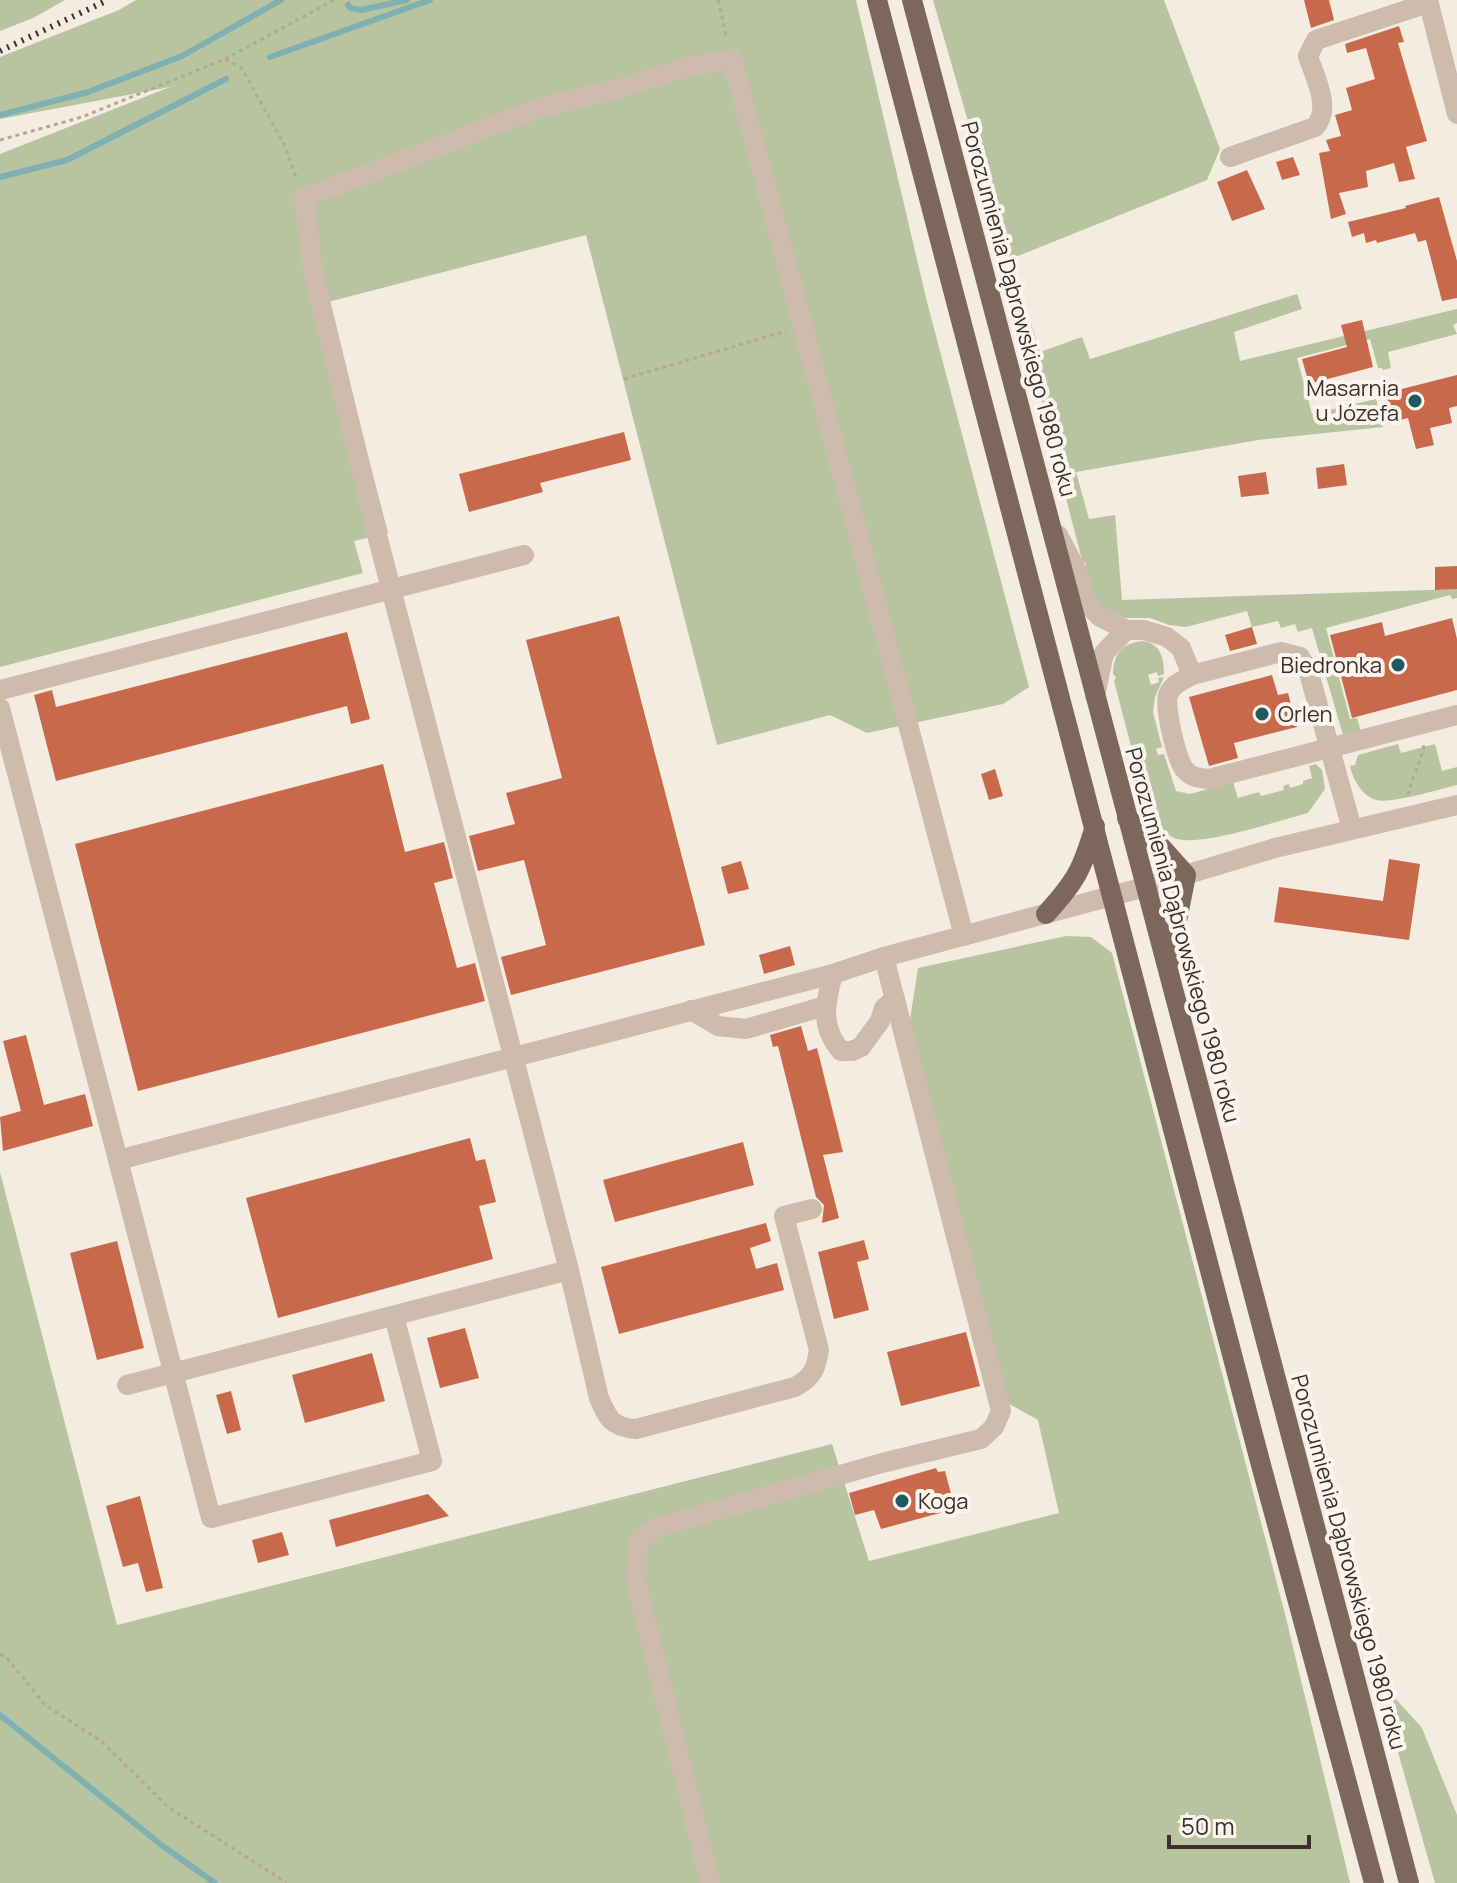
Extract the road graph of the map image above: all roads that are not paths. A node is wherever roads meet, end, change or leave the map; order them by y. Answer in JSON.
{"nodes":[{"id":1,"x":877,"y":0,"type":"edge"},
{"id":2,"x":912,"y":0,"type":"edge"},
{"id":3,"x":1428,"y":2,"type":"edge"},
{"id":4,"x":1453,"y":82,"type":"edge"},
{"id":5,"x":1457,"y":114,"type":"edge"},
{"id":6,"x":1230,"y":157,"type":"dead end"},
{"id":7,"x":1050,"y":519,"type":"junction"},
{"id":8,"x":524,"y":555,"type":"dead end"},
{"id":9,"x":391,"y":587,"type":"junction"},
{"id":10,"x":1126,"y":630,"type":"junction"},
{"id":11,"x":1192,"y":675,"type":"junction"},
{"id":12,"x":0,"y":690,"type":"edge"},
{"id":13,"x":1095,"y":696,"type":"junction"},
{"id":14,"x":0,"y":708,"type":"edge"},
{"id":15,"x":1457,"y":715,"type":"edge"},
{"id":16,"x":1330,"y":748,"type":"junction"},
{"id":17,"x":1457,"y":805,"type":"edge"},
{"id":18,"x":1127,"y":818,"type":"junction"},
{"id":19,"x":1095,"y":826,"type":"junction"},
{"id":20,"x":1352,"y":829,"type":"junction"},
{"id":21,"x":1186,"y":875,"type":"junction"},
{"id":22,"x":1145,"y":887,"type":"junction"},
{"id":23,"x":1112,"y":896,"type":"junction"},
{"id":24,"x":1046,"y":914,"type":"junction"},
{"id":25,"x":964,"y":936,"type":"junction"},
{"id":26,"x":884,"y":957,"type":"junction"},
{"id":27,"x":1167,"y":969,"type":"junction"},
{"id":28,"x":833,"y":974,"type":"junction"},
{"id":29,"x":895,"y":999,"type":"junction"},
{"id":30,"x":825,"y":1006,"type":"junction"},
{"id":31,"x":691,"y":1010,"type":"junction"},
{"id":32,"x":512,"y":1057,"type":"junction"},
{"id":33,"x":118,"y":1160,"type":"junction"},
{"id":34,"x":812,"y":1209,"type":"dead end"},
{"id":35,"x":569,"y":1270,"type":"junction"},
{"id":36,"x":394,"y":1316,"type":"junction"},
{"id":37,"x":173,"y":1373,"type":"junction"},
{"id":38,"x":127,"y":1385,"type":"dead end"},
{"id":39,"x":710,"y":1883,"type":"edge"},
{"id":40,"x":1374,"y":1883,"type":"edge"},
{"id":41,"x":1409,"y":1883,"type":"edge"}],
"edges":[{"from":1,"to":19,"type":"main road"},
{"from":2,"to":7,"type":"main road","name":"Porozumienia Dąbrowskiego 1980 roku"},
{"from":3,"to":4,"type":"street"},
{"from":3,"to":6,"type":"street"},
{"from":4,"to":5,"type":"street"},
{"from":7,"to":10,"type":"street"},
{"from":7,"to":13,"type":"main road","name":"Porozumienia Dąbrowskiego 1980 roku"},
{"from":8,"to":9,"type":"street"},
{"from":9,"to":12,"type":"street"},
{"from":9,"to":25,"type":"street"},
{"from":9,"to":32,"type":"street"},
{"from":10,"to":11,"type":"street"},
{"from":10,"to":13,"type":"street"},
{"from":11,"to":16,"type":"street"},
{"from":11,"to":16,"type":"street"},
{"from":13,"to":18,"type":"main road","name":"Porozumienia Dąbrowskiego 1980 roku"},
{"from":14,"to":33,"type":"street"},
{"from":15,"to":16,"type":"street"},
{"from":16,"to":20,"type":"street"},
{"from":17,"to":20,"type":"street"},
{"from":18,"to":21,"type":"main road"},
{"from":18,"to":22,"type":"main road","name":"Porozumienia Dąbrowskiego 1980 roku"},
{"from":19,"to":23,"type":"main road"},
{"from":19,"to":24,"type":"main road"},
{"from":20,"to":21,"type":"street"},
{"from":21,"to":22,"type":"street"},
{"from":21,"to":27,"type":"main road"},
{"from":22,"to":23,"type":"street"},
{"from":22,"to":27,"type":"main road","name":"Porozumienia Dąbrowskiego 1980 roku"},
{"from":23,"to":24,"type":"street"},
{"from":23,"to":40,"type":"main road"},
{"from":24,"to":25,"type":"street"},
{"from":25,"to":26,"type":"street"},
{"from":26,"to":28,"type":"street"},
{"from":26,"to":29,"type":"street"},
{"from":27,"to":41,"type":"main road","name":"Porozumienia Dąbrowskiego 1980 roku"},
{"from":28,"to":30,"type":"street"},
{"from":28,"to":31,"type":"street"},
{"from":29,"to":30,"type":"street"},
{"from":29,"to":39,"type":"street"},
{"from":30,"to":31,"type":"street"},
{"from":31,"to":32,"type":"street"},
{"from":32,"to":33,"type":"street"},
{"from":32,"to":35,"type":"street"},
{"from":33,"to":37,"type":"street"},
{"from":34,"to":35,"type":"street"},
{"from":35,"to":36,"type":"street"},
{"from":36,"to":37,"type":"street"},
{"from":36,"to":37,"type":"street"},
{"from":37,"to":38,"type":"street"}]}
